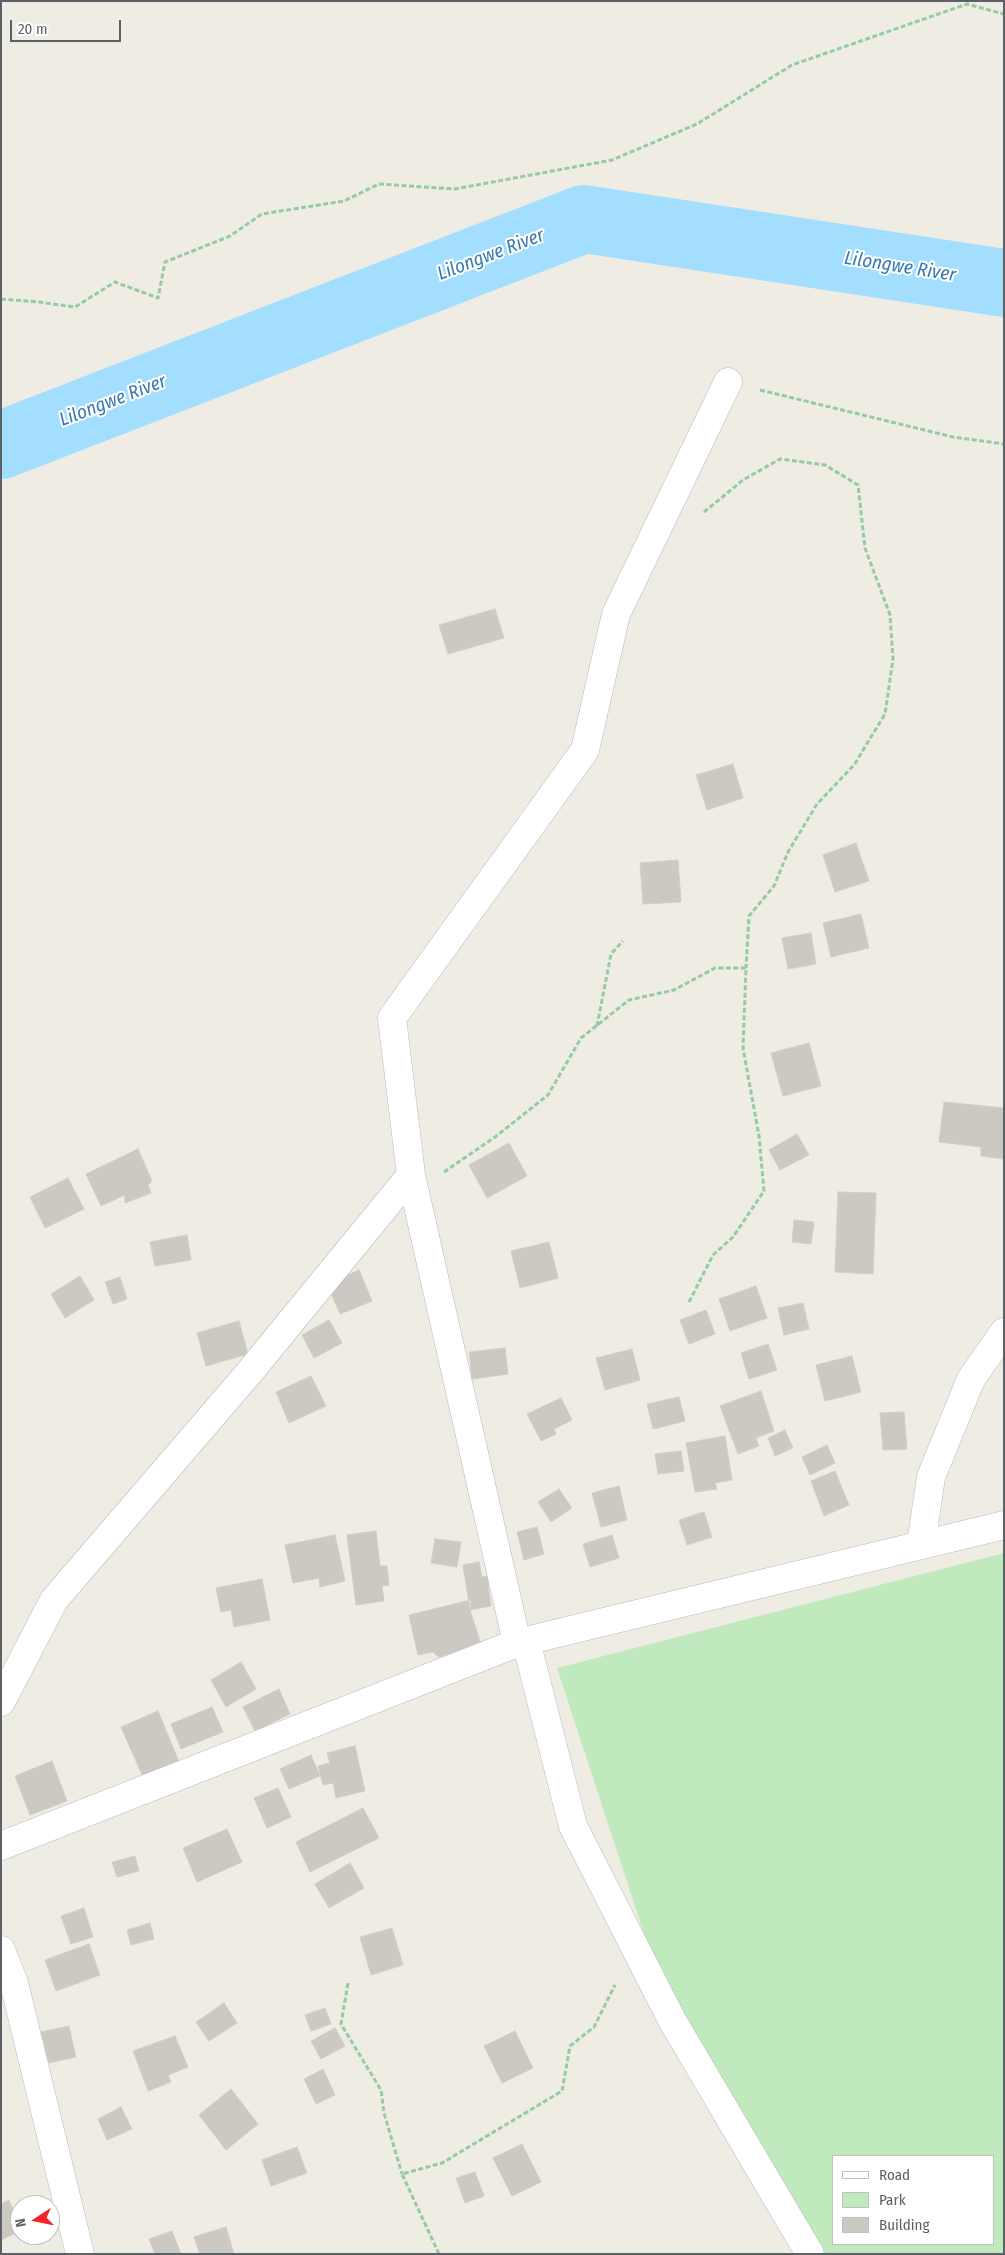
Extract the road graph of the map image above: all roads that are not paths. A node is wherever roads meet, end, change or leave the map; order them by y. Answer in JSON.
{"nodes":[{"id":1,"x":728,"y":382,"type":"road end"},
{"id":2,"x":411,"y":1175,"type":"junction"},
{"id":3,"x":1004,"y":1332,"type":"edge"},
{"id":4,"x":1004,"y":1525,"type":"edge"},
{"id":5,"x":920,"y":1545,"type":"junction"},
{"id":6,"x":522,"y":1642,"type":"junction"},
{"id":7,"x":1,"y":1702,"type":"edge"},
{"id":8,"x":1,"y":1846,"type":"edge"},
{"id":9,"x":1,"y":1950,"type":"edge"},
{"id":10,"x":80,"y":2254,"type":"edge"},
{"id":11,"x":810,"y":2254,"type":"edge"}],
"edges":[{"from":1,"to":2,"type":"street"},
{"from":2,"to":6,"type":"street"},
{"from":2,"to":7,"type":"street"},
{"from":3,"to":5,"type":"street"},
{"from":4,"to":5,"type":"street"},
{"from":5,"to":6,"type":"street"},
{"from":6,"to":8,"type":"street"},
{"from":6,"to":11,"type":"street"},
{"from":9,"to":10,"type":"street"}]}
